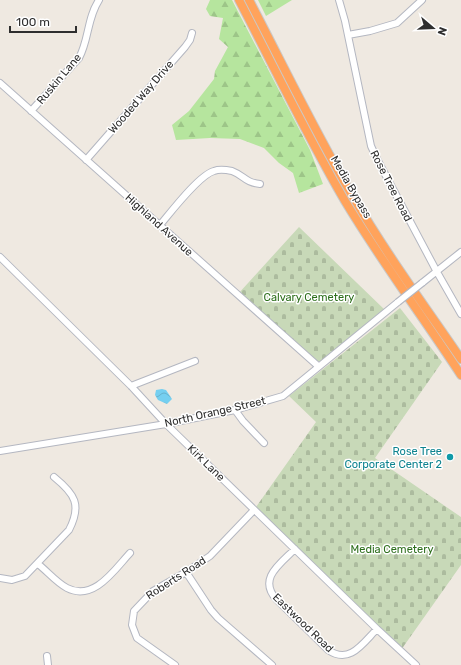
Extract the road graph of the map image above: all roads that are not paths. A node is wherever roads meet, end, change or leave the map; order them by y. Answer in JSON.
{"nodes":[{"id":1,"x":99,"y":0,"type":"edge"},
{"id":2,"x":239,"y":0,"type":"edge"},
{"id":3,"x":249,"y":0,"type":"edge"},
{"id":4,"x":339,"y":0,"type":"edge"},
{"id":5,"x":422,"y":0,"type":"edge"},
{"id":6,"x":192,"y":33,"type":"dead end"},
{"id":7,"x":348,"y":35,"type":"junction"},
{"id":8,"x":0,"y":84,"type":"edge"},
{"id":9,"x":31,"y":111,"type":"junction"},
{"id":10,"x":86,"y":160,"type":"junction"},
{"id":11,"x":260,"y":184,"type":"dead end"},
{"id":12,"x":160,"y":225,"type":"junction"},
{"id":13,"x":461,"y":252,"type":"edge"},
{"id":14,"x":0,"y":257,"type":"edge"},
{"id":15,"x":436,"y":272,"type":"junction"},
{"id":16,"x":461,"y":314,"type":"edge"},
{"id":17,"x":461,"y":359,"type":"edge"},
{"id":18,"x":195,"y":361,"type":"dead end"},
{"id":19,"x":318,"y":366,"type":"junction"},
{"id":20,"x":461,"y":375,"type":"edge"},
{"id":21,"x":132,"y":386,"type":"junction"},
{"id":22,"x":235,"y":410,"type":"junction"},
{"id":23,"x":166,"y":424,"type":"junction"},
{"id":24,"x":264,"y":443,"type":"dead end"},
{"id":25,"x":0,"y":452,"type":"edge"},
{"id":26,"x":54,"y":477,"type":"dead end"},
{"id":27,"x":254,"y":510,"type":"junction"},
{"id":28,"x":295,"y":549,"type":"junction"},
{"id":29,"x":130,"y":553,"type":"dead end"},
{"id":30,"x":38,"y":564,"type":"junction"},
{"id":31,"x":186,"y":572,"type":"junction"},
{"id":32,"x":0,"y":578,"type":"edge"},
{"id":33,"x":377,"y":629,"type":"junction"},
{"id":34,"x":47,"y":656,"type":"dead end"},
{"id":35,"x":48,"y":665,"type":"edge"},
{"id":36,"x":175,"y":665,"type":"edge"},
{"id":37,"x":272,"y":665,"type":"edge"},
{"id":38,"x":416,"y":665,"type":"edge"}],
"edges":[{"from":1,"to":9,"type":"street","name":"Ruskin Lane"},
{"from":2,"to":20,"type":"highway","name":"Media Bypass"},
{"from":3,"to":17,"type":"highway","name":"Media Bypass"},
{"from":4,"to":7,"type":"street","name":"Rose Tree Road"},
{"from":5,"to":7,"type":"street"},
{"from":6,"to":10,"type":"street","name":"Wooded Way Drive"},
{"from":7,"to":15,"type":"street","name":"Rose Tree Road"},
{"from":8,"to":9,"type":"street","name":"Highland Avenue"},
{"from":9,"to":10,"type":"street","name":"Highland Avenue"},
{"from":10,"to":12,"type":"street","name":"Highland Avenue"},
{"from":11,"to":12,"type":"street"},
{"from":12,"to":19,"type":"street","name":"Highland Avenue"},
{"from":13,"to":15,"type":"street","name":"North Orange Street"},
{"from":14,"to":21,"type":"street","name":"Kirk Lane"},
{"from":15,"to":16,"type":"street","name":"Rose Tree Road"},
{"from":15,"to":19,"type":"street","name":"North Orange Street","bridge":true},
{"from":18,"to":21,"type":"street"},
{"from":19,"to":22,"type":"street","name":"North Orange Street"},
{"from":21,"to":23,"type":"street","name":"Kirk Lane"},
{"from":22,"to":23,"type":"street","name":"North Orange Street"},
{"from":22,"to":24,"type":"street"},
{"from":23,"to":25,"type":"street","name":"North Orange Street"},
{"from":23,"to":27,"type":"street","name":"Kirk Lane"},
{"from":26,"to":30,"type":"street"},
{"from":27,"to":28,"type":"street","name":"Kirk Lane"},
{"from":27,"to":31,"type":"street","name":"Roberts Road"},
{"from":28,"to":33,"type":"street","name":"Kirk Lane"},
{"from":28,"to":33,"type":"street","name":"Eastwood Road"},
{"from":29,"to":30,"type":"street"},
{"from":30,"to":32,"type":"street"},
{"from":31,"to":36,"type":"street","name":"Roberts Road"},
{"from":31,"to":37,"type":"street"},
{"from":33,"to":38,"type":"street","name":"Kirk Lane"},
{"from":34,"to":35,"type":"street"}]}
